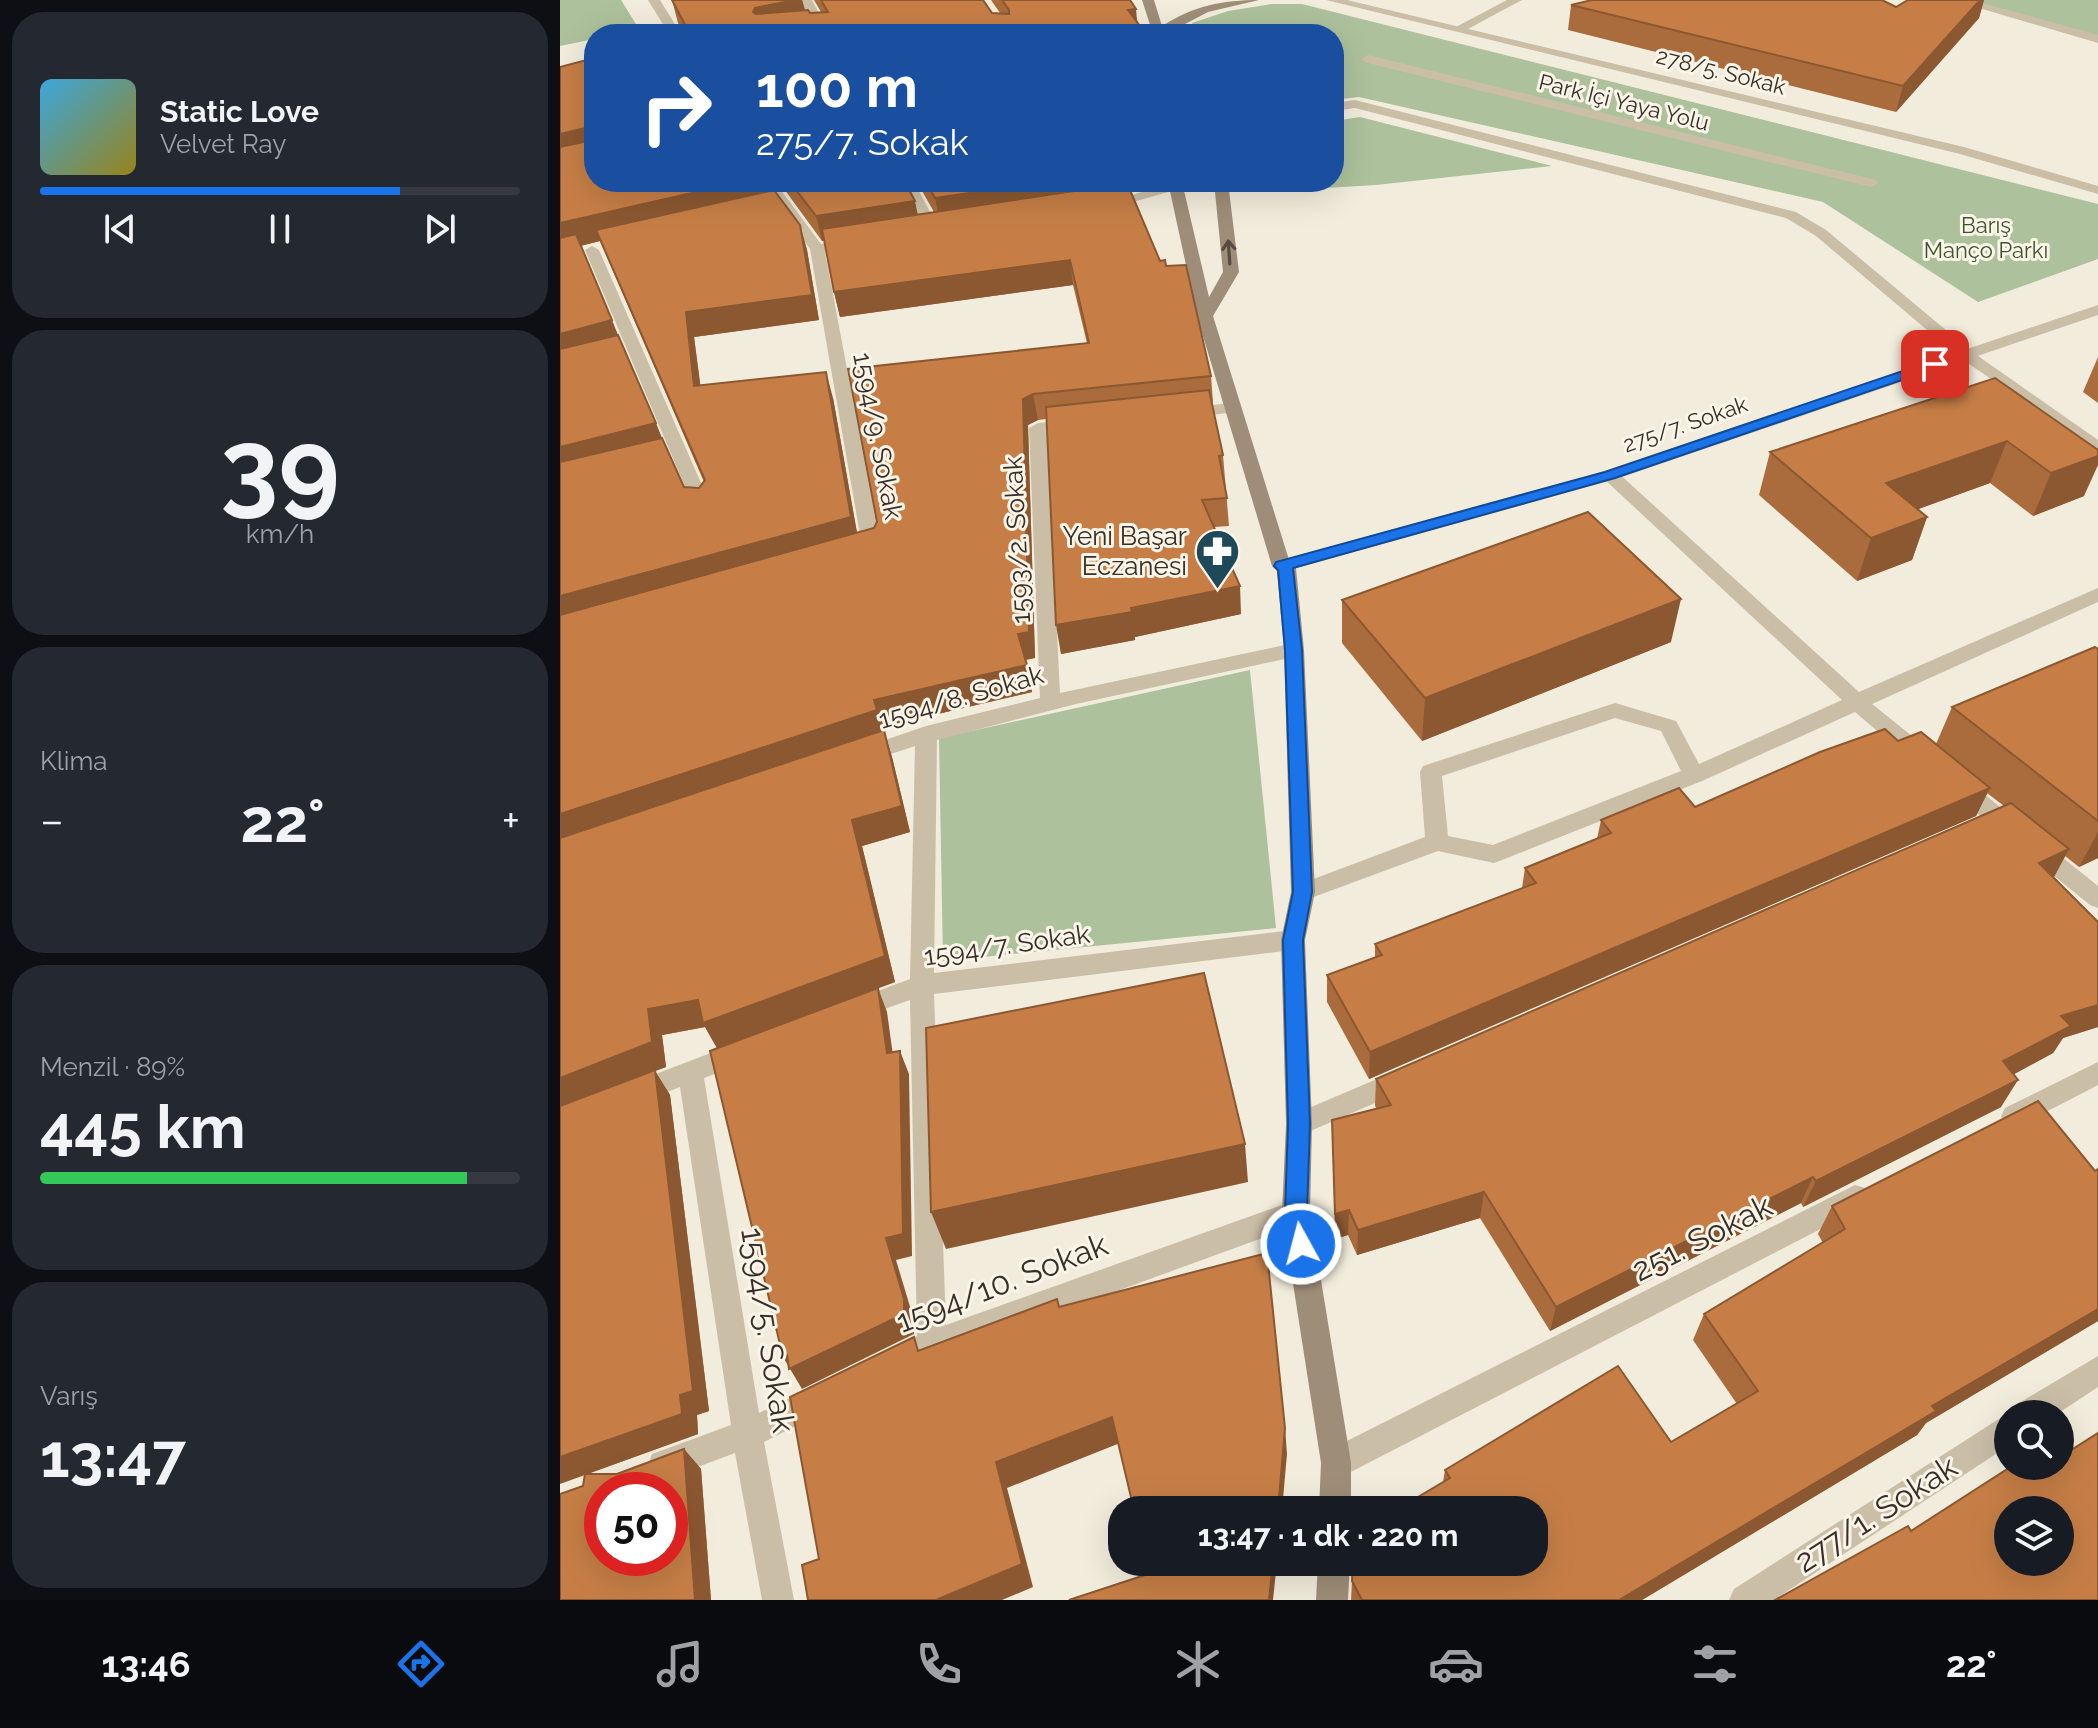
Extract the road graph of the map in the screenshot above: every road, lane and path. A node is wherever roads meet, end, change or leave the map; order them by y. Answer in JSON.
{"nodes":[{"id":1,"x":654,"y":0,"type":"edge"},
{"id":2,"x":806,"y":0,"type":"edge"},
{"id":3,"x":1148,"y":0,"type":"edge"},
{"id":4,"x":1253,"y":0,"type":"edge"},
{"id":5,"x":1332,"y":0,"type":"edge"},
{"id":6,"x":1516,"y":0,"type":"edge"},
{"id":7,"x":1958,"y":0,"type":"edge"},
{"id":8,"x":669,"y":24,"type":"edge"},
{"id":9,"x":814,"y":24,"type":"edge"},
{"id":10,"x":1155,"y":24,"type":"edge"},
{"id":11,"x":1174,"y":24,"type":"edge"},
{"id":12,"x":1460,"y":28,"type":"junction"},
{"id":13,"x":2098,"y":39,"type":"edge"},
{"id":14,"x":1368,"y":59,"type":"dead end"},
{"id":15,"x":1344,"y":106,"type":"edge"},
{"id":16,"x":1871,"y":183,"type":"dead end"},
{"id":17,"x":2098,"y":190,"type":"edge"},
{"id":18,"x":771,"y":192,"type":"edge"},
{"id":19,"x":912,"y":192,"type":"edge"},
{"id":20,"x":1143,"y":192,"type":"edge"},
{"id":21,"x":1176,"y":192,"type":"edge"},
{"id":22,"x":1224,"y":192,"type":"edge"},
{"id":23,"x":1091,"y":208,"type":"edge"},
{"id":24,"x":934,"y":232,"type":"edge"},
{"id":25,"x":846,"y":245,"type":"edge"},
{"id":26,"x":817,"y":249,"type":"junction"},
{"id":27,"x":594,"y":250,"type":"edge"},
{"id":28,"x":2098,"y":310,"type":"edge"},
{"id":29,"x":1205,"y":316,"type":"junction"},
{"id":30,"x":1965,"y":354,"type":"junction"},
{"id":31,"x":1232,"y":408,"type":"junction"},
{"id":32,"x":1158,"y":416,"type":"edge"},
{"id":33,"x":1098,"y":422,"type":"edge"},
{"id":34,"x":2098,"y":448,"type":"edge"},
{"id":35,"x":1610,"y":475,"type":"junction"},
{"id":36,"x":703,"y":508,"type":"edge"},
{"id":37,"x":843,"y":557,"type":"edge"},
{"id":38,"x":1282,"y":566,"type":"junction"},
{"id":39,"x":2098,"y":594,"type":"edge"},
{"id":40,"x":1294,"y":650,"type":"junction"},
{"id":41,"x":1050,"y":700,"type":"junction"},
{"id":42,"x":1858,"y":703,"type":"junction"},
{"id":43,"x":926,"y":734,"type":"junction"},
{"id":44,"x":838,"y":763,"type":"edge"},
{"id":45,"x":1694,"y":775,"type":"junction"},
{"id":46,"x":1998,"y":819,"type":"junction"},
{"id":47,"x":1969,"y":832,"type":"edge"},
{"id":48,"x":1437,"y":842,"type":"junction"},
{"id":49,"x":1303,"y":892,"type":"junction"},
{"id":50,"x":2098,"y":899,"type":"edge"},
{"id":51,"x":1293,"y":940,"type":"junction"},
{"id":52,"x":922,"y":985,"type":"junction"},
{"id":53,"x":835,"y":1017,"type":"edge"},
{"id":54,"x":763,"y":1044,"type":"edge"},
{"id":55,"x":1430,"y":1067,"type":"edge"},
{"id":56,"x":690,"y":1071,"type":"junction"},
{"id":57,"x":2098,"y":1073,"type":"edge"},
{"id":58,"x":618,"y":1099,"type":"edge"},
{"id":59,"x":1299,"y":1124,"type":"junction"},
{"id":60,"x":1985,"y":1130,"type":"edge"},
{"id":61,"x":1872,"y":1188,"type":"edge"},
{"id":62,"x":1296,"y":1213,"type":"junction"},
{"id":63,"x":932,"y":1344,"type":"junction"},
{"id":64,"x":2098,"y":1370,"type":"edge"},
{"id":65,"x":2052,"y":1400,"type":"edge"},
{"id":66,"x":747,"y":1434,"type":"junction"},
{"id":67,"x":1994,"y":1437,"type":"edge"},
{"id":68,"x":1336,"y":1463,"type":"junction"},
{"id":69,"x":643,"y":1472,"type":"edge"},
{"id":70,"x":1335,"y":1496,"type":"edge"},
{"id":71,"x":1333,"y":1576,"type":"edge"},
{"id":72,"x":778,"y":1600,"type":"edge"},
{"id":73,"x":1332,"y":1600,"type":"edge"},
{"id":74,"x":1745,"y":1600,"type":"edge"}],
"edges":[{"from":1,"to":8,"type":"street"},
{"from":2,"to":9,"type":"street"},
{"from":3,"to":10,"type":"main road"},
{"from":4,"to":11,"type":"main road"},
{"from":5,"to":12,"type":"street","name":"278/5. Sokak"},
{"from":6,"to":12,"type":"street"},
{"from":7,"to":13,"type":"street"},
{"from":12,"to":17,"type":"street","name":"278/5. Sokak"},
{"from":14,"to":16,"type":"street","name":"Park İçi Yaya Yolu"},
{"from":15,"to":30,"type":"street"},
{"from":18,"to":26,"type":"street"},
{"from":19,"to":24,"type":"street"},
{"from":20,"to":23,"type":"street"},
{"from":21,"to":29,"type":"main road"},
{"from":29,"to":22,"type":"main road","one_way":true},
{"from":25,"to":26,"type":"street"},
{"from":26,"to":37,"type":"street","name":"1594/9. Sokak"},
{"from":27,"to":36,"type":"street"},
{"from":28,"to":30,"type":"street","name":"275/7. Sokak"},
{"from":29,"to":31,"type":"main road"},
{"from":30,"to":34,"type":"street"},
{"from":30,"to":35,"type":"street","name":"275/7. Sokak"},
{"from":31,"to":32,"type":"street"},
{"from":31,"to":38,"type":"main road"},
{"from":33,"to":41,"type":"street","name":"1593/2. Sokak"},
{"from":35,"to":38,"type":"street","name":"275/7. Sokak"},
{"from":35,"to":42,"type":"street"},
{"from":38,"to":40,"type":"main road"},
{"from":39,"to":42,"type":"street"},
{"from":40,"to":41,"type":"street","name":"1594/8. Sokak"},
{"from":40,"to":49,"type":"main road"},
{"from":41,"to":43,"type":"street","name":"1594/8. Sokak"},
{"from":42,"to":45,"type":"street"},
{"from":42,"to":46,"type":"street"},
{"from":43,"to":44,"type":"street","name":"1594/8. Sokak"},
{"from":43,"to":52,"type":"street"},
{"from":45,"to":48,"type":"street"},
{"from":45,"to":48,"type":"street"},
{"from":46,"to":47,"type":"street"},
{"from":46,"to":50,"type":"street"},
{"from":48,"to":49,"type":"street"},
{"from":49,"to":51,"type":"main road"},
{"from":51,"to":52,"type":"street","name":"1594/7. Sokak"},
{"from":51,"to":59,"type":"main road"},
{"from":52,"to":53,"type":"street","name":"1594/7. Sokak"},
{"from":52,"to":63,"type":"street"},
{"from":54,"to":56,"type":"street"},
{"from":55,"to":59,"type":"street"},
{"from":56,"to":58,"type":"street"},
{"from":56,"to":66,"type":"street","name":"1594/5. Sokak"},
{"from":57,"to":60,"type":"street"},
{"from":59,"to":62,"type":"main road"},
{"from":61,"to":68,"type":"street","name":"251. Sokak"},
{"from":62,"to":63,"type":"street","name":"1594/10. Sokak"},
{"from":62,"to":68,"type":"main road"},
{"from":63,"to":66,"type":"street","name":"1594/10. Sokak"},
{"from":64,"to":65,"type":"street"},
{"from":66,"to":69,"type":"street","name":"1594/10. Sokak"},
{"from":66,"to":72,"type":"street","name":"1594/5. Sokak"},
{"from":67,"to":74,"type":"street","name":"277/1. Sokak"},
{"from":68,"to":70,"type":"main road"},
{"from":71,"to":73,"type":"main road"}]}
